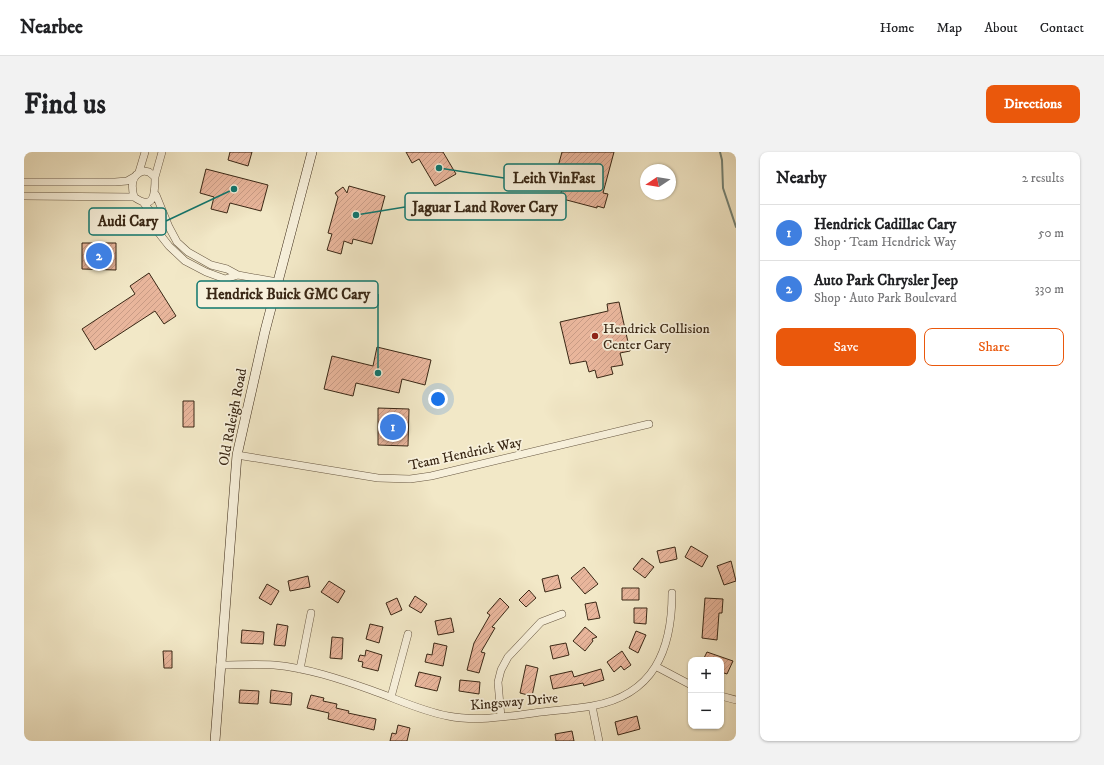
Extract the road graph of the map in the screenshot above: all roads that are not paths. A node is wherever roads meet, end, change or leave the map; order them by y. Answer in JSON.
{"nodes":[{"id":1,"x":145,"y":152,"type":"edge"},
{"id":2,"x":162,"y":152,"type":"edge"},
{"id":3,"x":312,"y":152,"type":"edge"},
{"id":4,"x":137,"y":175,"type":"junction"},
{"id":5,"x":155,"y":177,"type":"junction"},
{"id":6,"x":24,"y":182,"type":"edge"},
{"id":7,"x":24,"y":196,"type":"edge"},
{"id":8,"x":156,"y":196,"type":"junction"},
{"id":9,"x":134,"y":197,"type":"junction"},
{"id":10,"x":143,"y":202,"type":"junction"},
{"id":11,"x":238,"y":275,"type":"junction"},
{"id":12,"x":277,"y":282,"type":"junction"},
{"id":13,"x":650,"y":424,"type":"dead end"},
{"id":14,"x":237,"y":455,"type":"junction"},
{"id":15,"x":672,"y":592,"type":"dead end"},
{"id":16,"x":311,"y":613,"type":"dead end"},
{"id":17,"x":562,"y":614,"type":"dead end"},
{"id":18,"x":408,"y":634,"type":"dead end"},
{"id":19,"x":220,"y":665,"type":"junction"},
{"id":20,"x":656,"y":667,"type":"junction"},
{"id":21,"x":300,"y":669,"type":"junction"},
{"id":22,"x":688,"y":683,"type":"edge"},
{"id":23,"x":391,"y":697,"type":"junction"},
{"id":24,"x":724,"y":697,"type":"edge"},
{"id":25,"x":736,"y":700,"type":"edge"},
{"id":26,"x":592,"y":706,"type":"junction"},
{"id":27,"x":500,"y":717,"type":"junction"},
{"id":28,"x":215,"y":741,"type":"edge"},
{"id":29,"x":599,"y":741,"type":"edge"}],
"edges":[{"from":1,"to":4,"type":"street"},
{"from":2,"to":5,"type":"street"},
{"from":3,"to":12,"type":"street","name":"Old Raleigh Road"},
{"from":4,"to":5,"type":"street"},
{"from":4,"to":6,"type":"street"},
{"from":4,"to":9,"type":"street"},
{"from":5,"to":8,"type":"street"},
{"from":7,"to":9,"type":"street"},
{"from":8,"to":10,"type":"street"},
{"from":8,"to":11,"type":"street"},
{"from":9,"to":10,"type":"street"},
{"from":10,"to":11,"type":"street"},
{"from":11,"to":12,"type":"street"},
{"from":12,"to":14,"type":"street","name":"Old Raleigh Road"},
{"from":13,"to":14,"type":"street","name":"Team Hendrick Way"},
{"from":14,"to":19,"type":"street","name":"Old Raleigh Road"},
{"from":15,"to":20,"type":"street","name":"Kingsway Drive"},
{"from":16,"to":21,"type":"street"},
{"from":17,"to":27,"type":"street"},
{"from":18,"to":23,"type":"street"},
{"from":19,"to":21,"type":"street","name":"Kingsway Drive"},
{"from":19,"to":28,"type":"street","name":"Old Raleigh Road"},
{"from":20,"to":22,"type":"street"},
{"from":20,"to":26,"type":"street","name":"Kingsway Drive"},
{"from":21,"to":23,"type":"street","name":"Kingsway Drive"},
{"from":23,"to":27,"type":"street","name":"Kingsway Drive"},
{"from":24,"to":25,"type":"street"},
{"from":26,"to":27,"type":"street","name":"Kingsway Drive"},
{"from":26,"to":29,"type":"street"}]}
